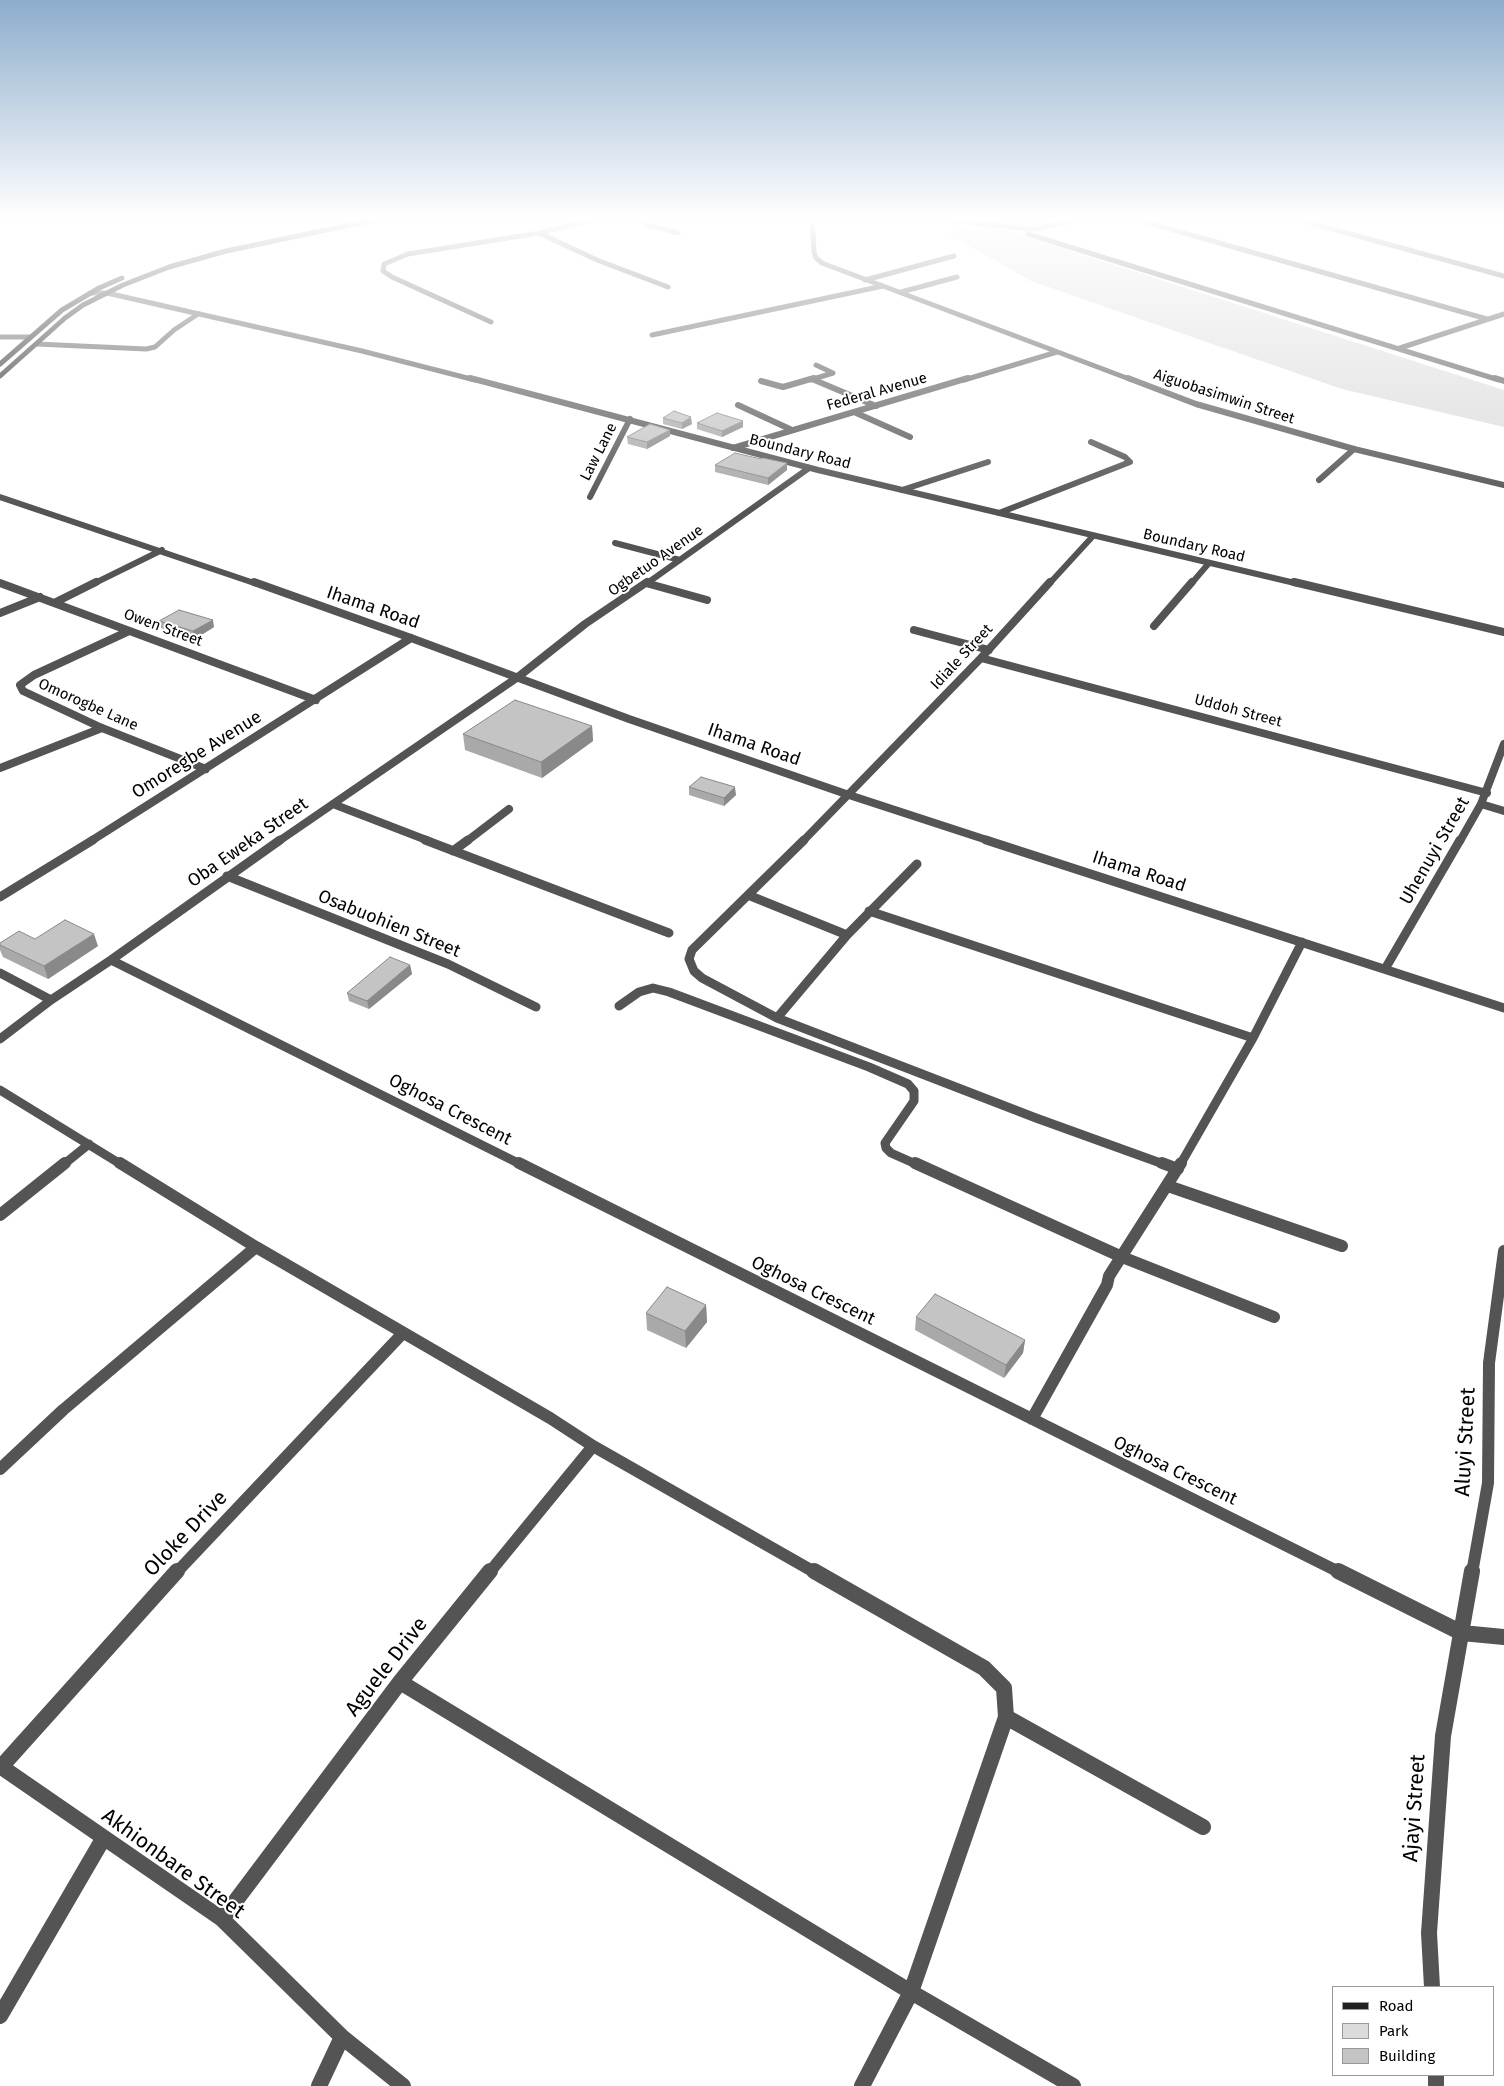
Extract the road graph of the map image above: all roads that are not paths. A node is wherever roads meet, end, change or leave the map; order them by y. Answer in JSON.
{"nodes":[{"id":1,"x":57,"y":314,"type":"edge"},
{"id":2,"x":70,"y":314,"type":"edge"},
{"id":3,"x":198,"y":314,"type":"edge"},
{"id":4,"x":200,"y":314,"type":"edge"},
{"id":5,"x":474,"y":314,"type":"edge"},
{"id":6,"x":749,"y":314,"type":"edge"},
{"id":7,"x":958,"y":314,"type":"edge"},
{"id":8,"x":1291,"y":314,"type":"edge"},
{"id":9,"x":1471,"y":314,"type":"edge"},
{"id":10,"x":1503,"y":314,"type":"edge"},
{"id":11,"x":1487,"y":319,"type":"junction"},
{"id":12,"x":491,"y":322,"type":"dead end"},
{"id":13,"x":652,"y":335,"type":"dead end"},
{"id":14,"x":29,"y":337,"type":"junction"},
{"id":15,"x":0,"y":338,"type":"edge"},
{"id":16,"x":37,"y":344,"type":"junction"},
{"id":17,"x":1400,"y":348,"type":"junction"},
{"id":18,"x":1057,"y":352,"type":"junction"},
{"id":19,"x":0,"y":364,"type":"edge"},
{"id":20,"x":816,"y":365,"type":"dead end"},
{"id":21,"x":0,"y":376,"type":"edge"},
{"id":22,"x":812,"y":379,"type":"junction"},
{"id":23,"x":1504,"y":381,"type":"edge"},
{"id":24,"x":761,"y":382,"type":"dead end"},
{"id":25,"x":738,"y":404,"type":"dead end"},
{"id":26,"x":876,"y":406,"type":"junction"},
{"id":27,"x":854,"y":412,"type":"junction"},
{"id":28,"x":630,"y":418,"type":"junction"},
{"id":29,"x":792,"y":430,"type":"junction"},
{"id":30,"x":910,"y":437,"type":"dead end"},
{"id":31,"x":1092,"y":442,"type":"dead end"},
{"id":32,"x":733,"y":448,"type":"junction"},
{"id":33,"x":1354,"y":449,"type":"junction"},
{"id":34,"x":988,"y":462,"type":"dead end"},
{"id":35,"x":809,"y":468,"type":"junction"},
{"id":36,"x":1319,"y":480,"type":"dead end"},
{"id":37,"x":1504,"y":484,"type":"edge"},
{"id":38,"x":902,"y":490,"type":"junction"},
{"id":39,"x":0,"y":497,"type":"edge"},
{"id":40,"x":590,"y":497,"type":"dead end"},
{"id":41,"x":999,"y":513,"type":"junction"},
{"id":42,"x":1093,"y":536,"type":"junction"},
{"id":43,"x":615,"y":543,"type":"dead end"},
{"id":44,"x":162,"y":550,"type":"junction"},
{"id":45,"x":680,"y":560,"type":"junction"},
{"id":46,"x":1209,"y":563,"type":"junction"},
{"id":47,"x":0,"y":583,"type":"edge"},
{"id":48,"x":646,"y":584,"type":"junction"},
{"id":49,"x":40,"y":596,"type":"junction"},
{"id":50,"x":707,"y":600,"type":"dead end"},
{"id":51,"x":56,"y":602,"type":"junction"},
{"id":52,"x":0,"y":613,"type":"edge"},
{"id":53,"x":1154,"y":626,"type":"dead end"},
{"id":54,"x":914,"y":630,"type":"dead end"},
{"id":55,"x":129,"y":631,"type":"junction"},
{"id":56,"x":1504,"y":632,"type":"edge"},
{"id":57,"x":410,"y":638,"type":"junction"},
{"id":58,"x":989,"y":650,"type":"junction"},
{"id":59,"x":981,"y":658,"type":"junction"},
{"id":60,"x":518,"y":677,"type":"junction"},
{"id":61,"x":316,"y":700,"type":"junction"},
{"id":62,"x":102,"y":728,"type":"junction"},
{"id":63,"x":1504,"y":744,"type":"edge"},
{"id":64,"x":0,"y":768,"type":"edge"},
{"id":65,"x":206,"y":769,"type":"junction"},
{"id":66,"x":1487,"y":793,"type":"junction"},
{"id":67,"x":849,"y":795,"type":"junction"},
{"id":68,"x":333,"y":804,"type":"junction"},
{"id":69,"x":1481,"y":804,"type":"junction"},
{"id":70,"x":509,"y":809,"type":"dead end"},
{"id":71,"x":1504,"y":810,"type":"edge"},
{"id":72,"x":454,"y":851,"type":"junction"},
{"id":73,"x":917,"y":864,"type":"dead end"},
{"id":74,"x":226,"y":876,"type":"junction"},
{"id":75,"x":748,"y":895,"type":"junction"},
{"id":76,"x":0,"y":896,"type":"edge"},
{"id":77,"x":869,"y":912,"type":"junction"},
{"id":78,"x":669,"y":933,"type":"dead end"},
{"id":79,"x":847,"y":935,"type":"junction"},
{"id":80,"x":1302,"y":942,"type":"junction"},
{"id":81,"x":111,"y":960,"type":"junction"},
{"id":82,"x":1385,"y":969,"type":"junction"},
{"id":83,"x":0,"y":973,"type":"edge"},
{"id":84,"x":51,"y":1000,"type":"junction"},
{"id":85,"x":536,"y":1006,"type":"dead end"},
{"id":86,"x":619,"y":1006,"type":"dead end"},
{"id":87,"x":1504,"y":1008,"type":"edge"},
{"id":88,"x":777,"y":1018,"type":"junction"},
{"id":89,"x":1253,"y":1038,"type":"junction"},
{"id":90,"x":0,"y":1039,"type":"edge"},
{"id":91,"x":0,"y":1090,"type":"edge"},
{"id":92,"x":89,"y":1144,"type":"junction"},
{"id":93,"x":1178,"y":1169,"type":"junction"},
{"id":94,"x":1168,"y":1186,"type":"junction"},
{"id":95,"x":0,"y":1215,"type":"edge"},
{"id":96,"x":1342,"y":1246,"type":"dead end"},
{"id":97,"x":256,"y":1247,"type":"junction"},
{"id":98,"x":1504,"y":1251,"type":"edge"},
{"id":99,"x":1122,"y":1257,"type":"junction"},
{"id":100,"x":1502,"y":1268,"type":"edge"},
{"id":101,"x":1274,"y":1317,"type":"dead end"},
{"id":102,"x":403,"y":1333,"type":"junction"},
{"id":103,"x":1032,"y":1419,"type":"junction"},
{"id":104,"x":593,"y":1446,"type":"junction"},
{"id":105,"x":0,"y":1469,"type":"edge"},
{"id":106,"x":1462,"y":1633,"type":"junction"},
{"id":107,"x":1504,"y":1637,"type":"edge"},
{"id":108,"x":400,"y":1682,"type":"junction"},
{"id":109,"x":1006,"y":1717,"type":"junction"},
{"id":110,"x":1,"y":1767,"type":"edge"},
{"id":111,"x":1203,"y":1827,"type":"dead end"},
{"id":112,"x":103,"y":1839,"type":"junction"},
{"id":113,"x":222,"y":1919,"type":"junction"},
{"id":114,"x":1432,"y":1986,"type":"edge"},
{"id":115,"x":910,"y":1992,"type":"junction"},
{"id":116,"x":0,"y":2016,"type":"edge"},
{"id":117,"x":342,"y":2037,"type":"junction"},
{"id":118,"x":319,"y":2086,"type":"edge"},
{"id":119,"x":403,"y":2086,"type":"edge"},
{"id":120,"x":862,"y":2086,"type":"edge"},
{"id":121,"x":1073,"y":2086,"type":"edge"}],
"edges":[{"from":1,"to":14,"type":"main road"},
{"from":2,"to":16,"type":"main road"},
{"from":3,"to":16,"type":"street"},
{"from":4,"to":28,"type":"street","name":"Boundary Road"},
{"from":5,"to":12,"type":"street"},
{"from":6,"to":13,"type":"street"},
{"from":7,"to":18,"type":"street","name":"Aiguobasimwin Street"},
{"from":8,"to":17,"type":"street"},
{"from":9,"to":11,"type":"street"},
{"from":10,"to":11,"type":"street"},
{"from":11,"to":17,"type":"street"},
{"from":14,"to":15,"type":"street"},
{"from":14,"to":19,"type":"main road"},
{"from":16,"to":21,"type":"main road"},
{"from":17,"to":23,"type":"street"},
{"from":18,"to":26,"type":"street","name":"Federal Avenue"},
{"from":18,"to":33,"type":"street","name":"Aiguobasimwin Street"},
{"from":20,"to":22,"type":"street"},
{"from":22,"to":24,"type":"street"},
{"from":22,"to":26,"type":"street"},
{"from":25,"to":29,"type":"street"},
{"from":26,"to":27,"type":"street","name":"Federal Avenue"},
{"from":27,"to":29,"type":"street","name":"Federal Avenue"},
{"from":27,"to":30,"type":"street"},
{"from":28,"to":32,"type":"street","name":"Boundary Road"},
{"from":28,"to":40,"type":"street","name":"Law Lane"},
{"from":29,"to":32,"type":"street","name":"Federal Avenue"},
{"from":31,"to":41,"type":"street"},
{"from":32,"to":35,"type":"street","name":"Boundary Road"},
{"from":33,"to":36,"type":"street"},
{"from":33,"to":37,"type":"street","name":"Aiguobasimwin Street"},
{"from":34,"to":38,"type":"street"},
{"from":35,"to":38,"type":"street","name":"Boundary Road"},
{"from":35,"to":45,"type":"street","name":"Ogbetuo Avenue"},
{"from":38,"to":41,"type":"street","name":"Boundary Road"},
{"from":39,"to":44,"type":"street","name":"Ihama Road"},
{"from":41,"to":42,"type":"street","name":"Boundary Road"},
{"from":42,"to":46,"type":"street","name":"Boundary Road"},
{"from":42,"to":58,"type":"street","name":"Idiale Street"},
{"from":43,"to":45,"type":"street"},
{"from":44,"to":51,"type":"street"},
{"from":44,"to":57,"type":"street","name":"Ihama Road"},
{"from":45,"to":48,"type":"street","name":"Ogbetuo Avenue"},
{"from":46,"to":53,"type":"street"},
{"from":46,"to":56,"type":"street","name":"Boundary Road"},
{"from":47,"to":49,"type":"street","name":"Owen Street"},
{"from":48,"to":50,"type":"street"},
{"from":48,"to":60,"type":"street","name":"Ogbetuo Avenue"},
{"from":49,"to":51,"type":"street","name":"Owen Street"},
{"from":49,"to":52,"type":"street"},
{"from":51,"to":55,"type":"street","name":"Owen Street"},
{"from":54,"to":58,"type":"street"},
{"from":55,"to":61,"type":"street","name":"Owen Street"},
{"from":55,"to":62,"type":"street","name":"Omorogbe Lane"},
{"from":57,"to":60,"type":"street","name":"Ihama Road"},
{"from":57,"to":61,"type":"street","name":"Omoregbe Avenue"},
{"from":58,"to":59,"type":"street","name":"Idiale Street"},
{"from":59,"to":66,"type":"street","name":"Uddoh Street"},
{"from":59,"to":67,"type":"street","name":"Idiale Street"},
{"from":60,"to":67,"type":"street","name":"Ihama Road"},
{"from":60,"to":68,"type":"street","name":"Oba Eweka Street"},
{"from":61,"to":65,"type":"street","name":"Omoregbe Avenue"},
{"from":62,"to":64,"type":"street"},
{"from":62,"to":65,"type":"street","name":"Omorogbe Lane"},
{"from":63,"to":66,"type":"street","name":"Uhenuyi Street"},
{"from":65,"to":76,"type":"street","name":"Omoregbe Avenue"},
{"from":66,"to":69,"type":"street","name":"Uhenuyi Street"},
{"from":67,"to":75,"type":"street","name":"Idiale Street"},
{"from":67,"to":80,"type":"street","name":"Ihama Road"},
{"from":68,"to":72,"type":"street"},
{"from":68,"to":74,"type":"street","name":"Oba Eweka Street"},
{"from":69,"to":71,"type":"street"},
{"from":69,"to":82,"type":"street","name":"Uhenuyi Street"},
{"from":70,"to":72,"type":"street"},
{"from":72,"to":78,"type":"street"},
{"from":73,"to":77,"type":"street"},
{"from":74,"to":81,"type":"street","name":"Oba Eweka Street"},
{"from":74,"to":85,"type":"street","name":"Osabuohien Street"},
{"from":75,"to":79,"type":"street"},
{"from":75,"to":88,"type":"street","name":"Idiale Street"},
{"from":77,"to":79,"type":"street"},
{"from":77,"to":89,"type":"street"},
{"from":79,"to":88,"type":"street"},
{"from":80,"to":82,"type":"street","name":"Ihama Road"},
{"from":80,"to":89,"type":"street"},
{"from":81,"to":84,"type":"street","name":"Oba Eweka Street"},
{"from":81,"to":103,"type":"street","name":"Oghosa Crescent"},
{"from":82,"to":87,"type":"street","name":"Ihama Road"},
{"from":83,"to":84,"type":"street"},
{"from":84,"to":90,"type":"street","name":"Oba Eweka Street"},
{"from":86,"to":99,"type":"street"},
{"from":88,"to":93,"type":"street","name":"Idiale Street"},
{"from":89,"to":93,"type":"street"},
{"from":91,"to":92,"type":"street"},
{"from":92,"to":95,"type":"street"},
{"from":92,"to":97,"type":"street"},
{"from":93,"to":94,"type":"street"},
{"from":94,"to":96,"type":"street"},
{"from":94,"to":99,"type":"street"},
{"from":97,"to":102,"type":"street"},
{"from":97,"to":105,"type":"street"},
{"from":98,"to":100,"type":"street","name":"Aluyi Street"},
{"from":99,"to":101,"type":"street"},
{"from":99,"to":103,"type":"street"},
{"from":100,"to":106,"type":"street","name":"Aluyi Street"},
{"from":102,"to":104,"type":"street"},
{"from":102,"to":110,"type":"street","name":"Oloke Drive"},
{"from":103,"to":106,"type":"street","name":"Oghosa Crescent"},
{"from":104,"to":108,"type":"street","name":"Aguele Drive"},
{"from":104,"to":109,"type":"street"},
{"from":106,"to":107,"type":"street","name":"Oghosa Crescent"},
{"from":106,"to":114,"type":"street","name":"Ajayi Street"},
{"from":108,"to":113,"type":"street","name":"Aguele Drive"},
{"from":108,"to":115,"type":"street"},
{"from":109,"to":111,"type":"street"},
{"from":109,"to":115,"type":"street"},
{"from":110,"to":112,"type":"street","name":"Akhionbare Street"},
{"from":112,"to":113,"type":"street","name":"Akhionbare Street"},
{"from":112,"to":116,"type":"street"},
{"from":113,"to":117,"type":"street","name":"Akhionbare Street"},
{"from":115,"to":120,"type":"street"},
{"from":115,"to":121,"type":"street"},
{"from":117,"to":118,"type":"street"},
{"from":117,"to":119,"type":"street","name":"Akhionbare Street"}]}
